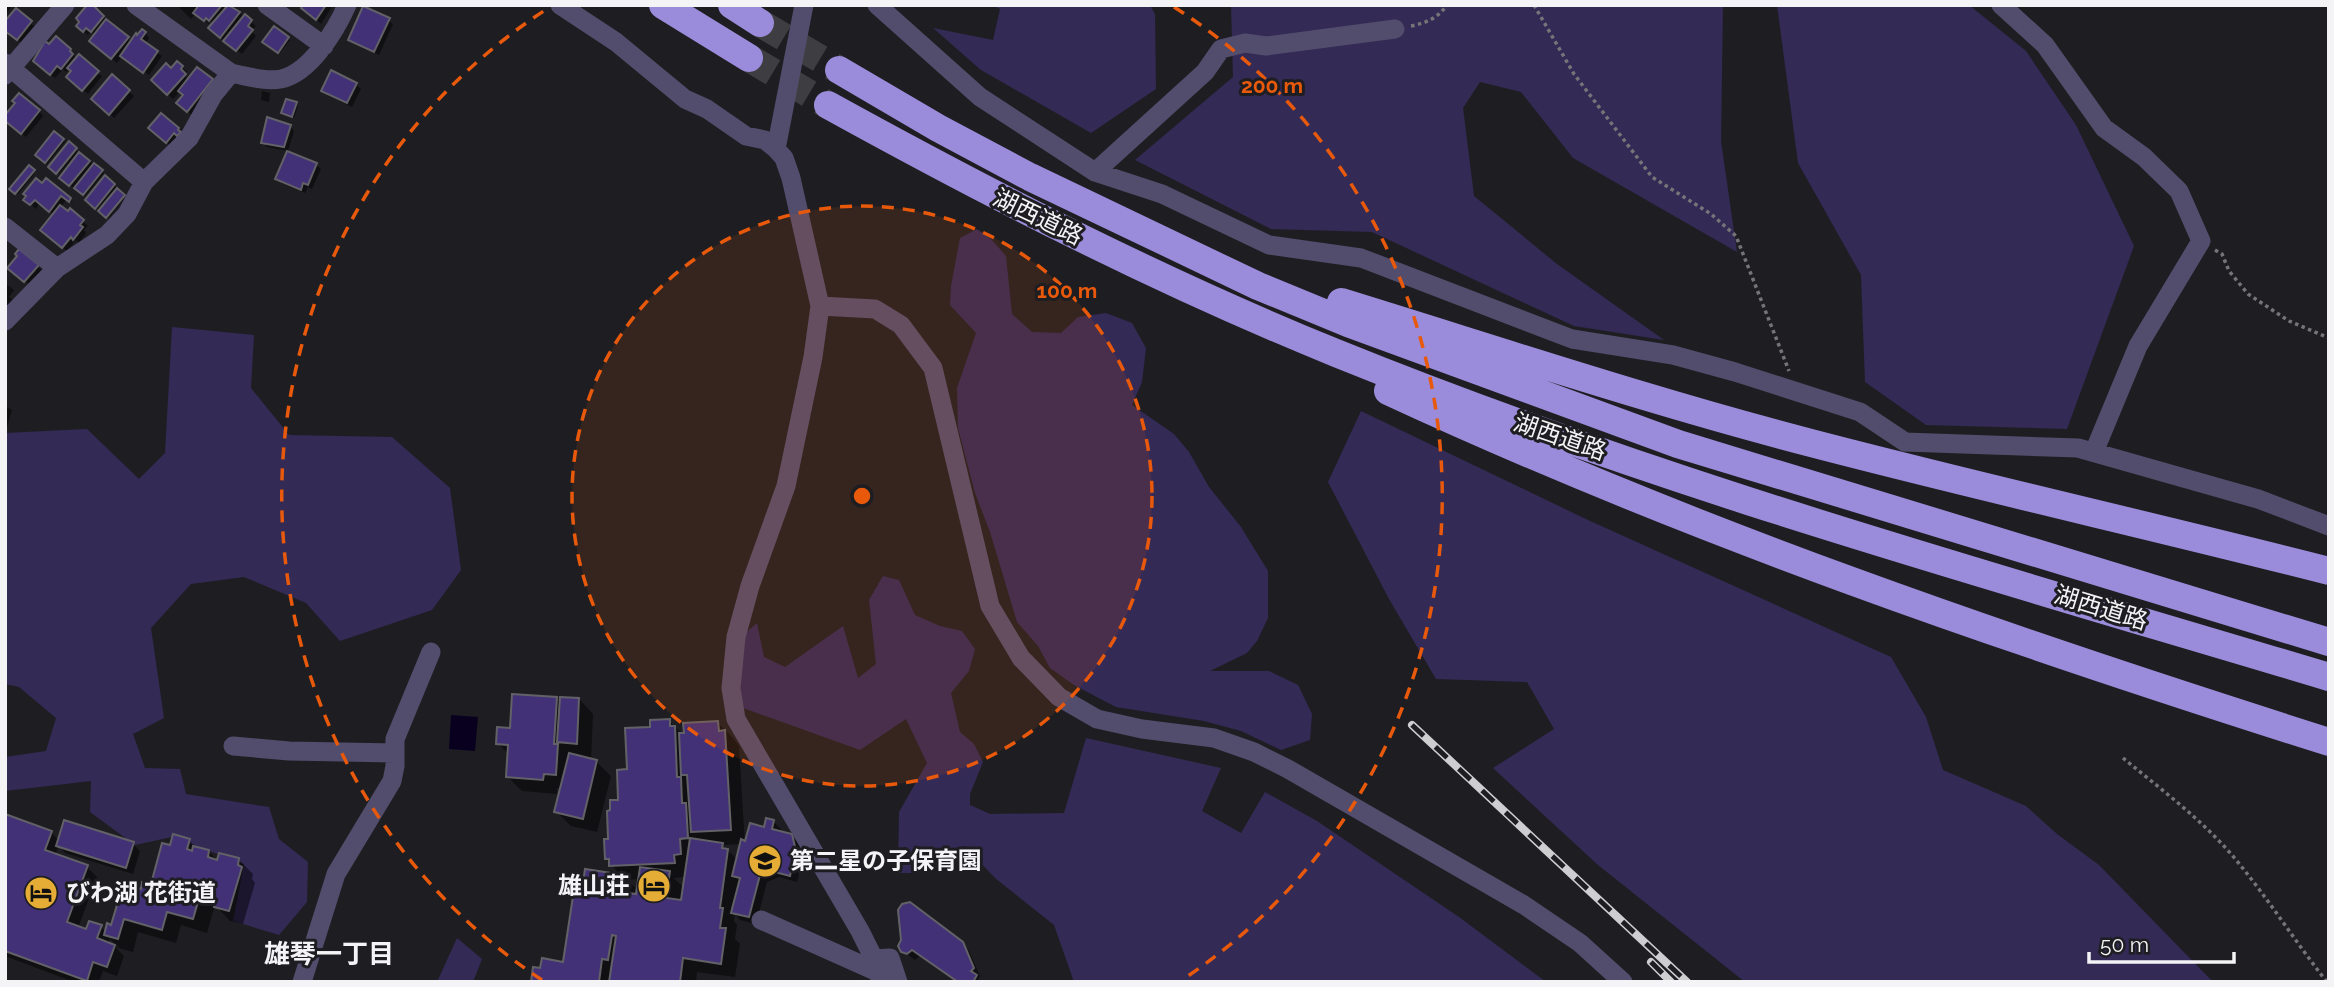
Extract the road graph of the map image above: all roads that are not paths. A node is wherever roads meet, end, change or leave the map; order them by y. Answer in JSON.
{"nodes":[{"id":1,"x":65,"y":5,"type":"edge"},
{"id":2,"x":136,"y":5,"type":"edge"},
{"id":3,"x":267,"y":5,"type":"edge"},
{"id":4,"x":347,"y":5,"type":"edge"},
{"id":5,"x":560,"y":5,"type":"edge"},
{"id":6,"x":663,"y":5,"type":"edge"},
{"id":7,"x":732,"y":5,"type":"edge"},
{"id":8,"x":804,"y":5,"type":"edge"},
{"id":9,"x":877,"y":5,"type":"edge"},
{"id":10,"x":2001,"y":5,"type":"edge"},
{"id":11,"x":760,"y":23,"type":"tunnel mouth"},
{"id":12,"x":1395,"y":29,"type":"road end"},
{"id":13,"x":324,"y":46,"type":"junction"},
{"id":14,"x":749,"y":58,"type":"tunnel mouth"},
{"id":15,"x":7,"y":68,"type":"edge"},
{"id":16,"x":839,"y":70,"type":"tunnel mouth"},
{"id":17,"x":231,"y":73,"type":"junction"},
{"id":18,"x":828,"y":105,"type":"tunnel mouth"},
{"id":19,"x":776,"y":149,"type":"junction"},
{"id":20,"x":1095,"y":172,"type":"junction"},
{"id":21,"x":144,"y":183,"type":"junction"},
{"id":22,"x":5,"y":226,"type":"edge"},
{"id":23,"x":1163,"y":241,"type":"junction"},
{"id":24,"x":57,"y":268,"type":"junction"},
{"id":25,"x":1211,"y":299,"type":"junction"},
{"id":26,"x":820,"y":306,"type":"junction"},
{"id":27,"x":5,"y":321,"type":"edge"},
{"id":28,"x":2094,"y":452,"type":"junction"},
{"id":29,"x":2329,"y":526,"type":"edge"},
{"id":30,"x":2329,"y":571,"type":"edge"},
{"id":31,"x":2329,"y":642,"type":"edge"},
{"id":32,"x":431,"y":652,"type":"dead end"},
{"id":33,"x":2329,"y":677,"type":"edge"},
{"id":34,"x":2329,"y":743,"type":"edge"},
{"id":35,"x":233,"y":746,"type":"dead end"},
{"id":36,"x":395,"y":752,"type":"junction"},
{"id":37,"x":761,"y":920,"type":"dead end"},
{"id":38,"x":878,"y":971,"type":"edge"},
{"id":39,"x":302,"y":982,"type":"edge"},
{"id":40,"x":898,"y":982,"type":"edge"},
{"id":41,"x":1623,"y":982,"type":"edge"}],
"edges":[{"from":1,"to":15,"type":"street"},
{"from":2,"to":17,"type":"street"},
{"from":3,"to":13,"type":"street"},
{"from":4,"to":13,"type":"street"},
{"from":5,"to":19,"type":"street"},
{"from":6,"to":14,"type":"highway"},
{"from":7,"to":11,"type":"highway"},
{"from":8,"to":19,"type":"street"},
{"from":9,"to":20,"type":"street"},
{"from":10,"to":28,"type":"street"},
{"from":12,"to":20,"type":"street"},
{"from":13,"to":17,"type":"street"},
{"from":15,"to":21,"type":"street"},
{"from":16,"to":23,"type":"highway","name":"湖西道路"},
{"from":17,"to":21,"type":"street"},
{"from":18,"to":25,"type":"highway","name":"湖西道路"},
{"from":19,"to":26,"type":"street"},
{"from":20,"to":28,"type":"street"},
{"from":21,"to":24,"type":"street"},
{"from":22,"to":24,"type":"street"},
{"from":23,"to":30,"type":"highway"},
{"from":23,"to":31,"type":"highway","name":"湖西道路"},
{"from":24,"to":27,"type":"street"},
{"from":25,"to":33,"type":"highway","name":"湖西道路"},
{"from":25,"to":34,"type":"highway"},
{"from":26,"to":38,"type":"street"},
{"from":26,"to":41,"type":"street"},
{"from":28,"to":29,"type":"street"},
{"from":32,"to":36,"type":"street"},
{"from":35,"to":36,"type":"street"},
{"from":36,"to":39,"type":"street"},
{"from":37,"to":38,"type":"street"},
{"from":38,"to":40,"type":"street"}]}
